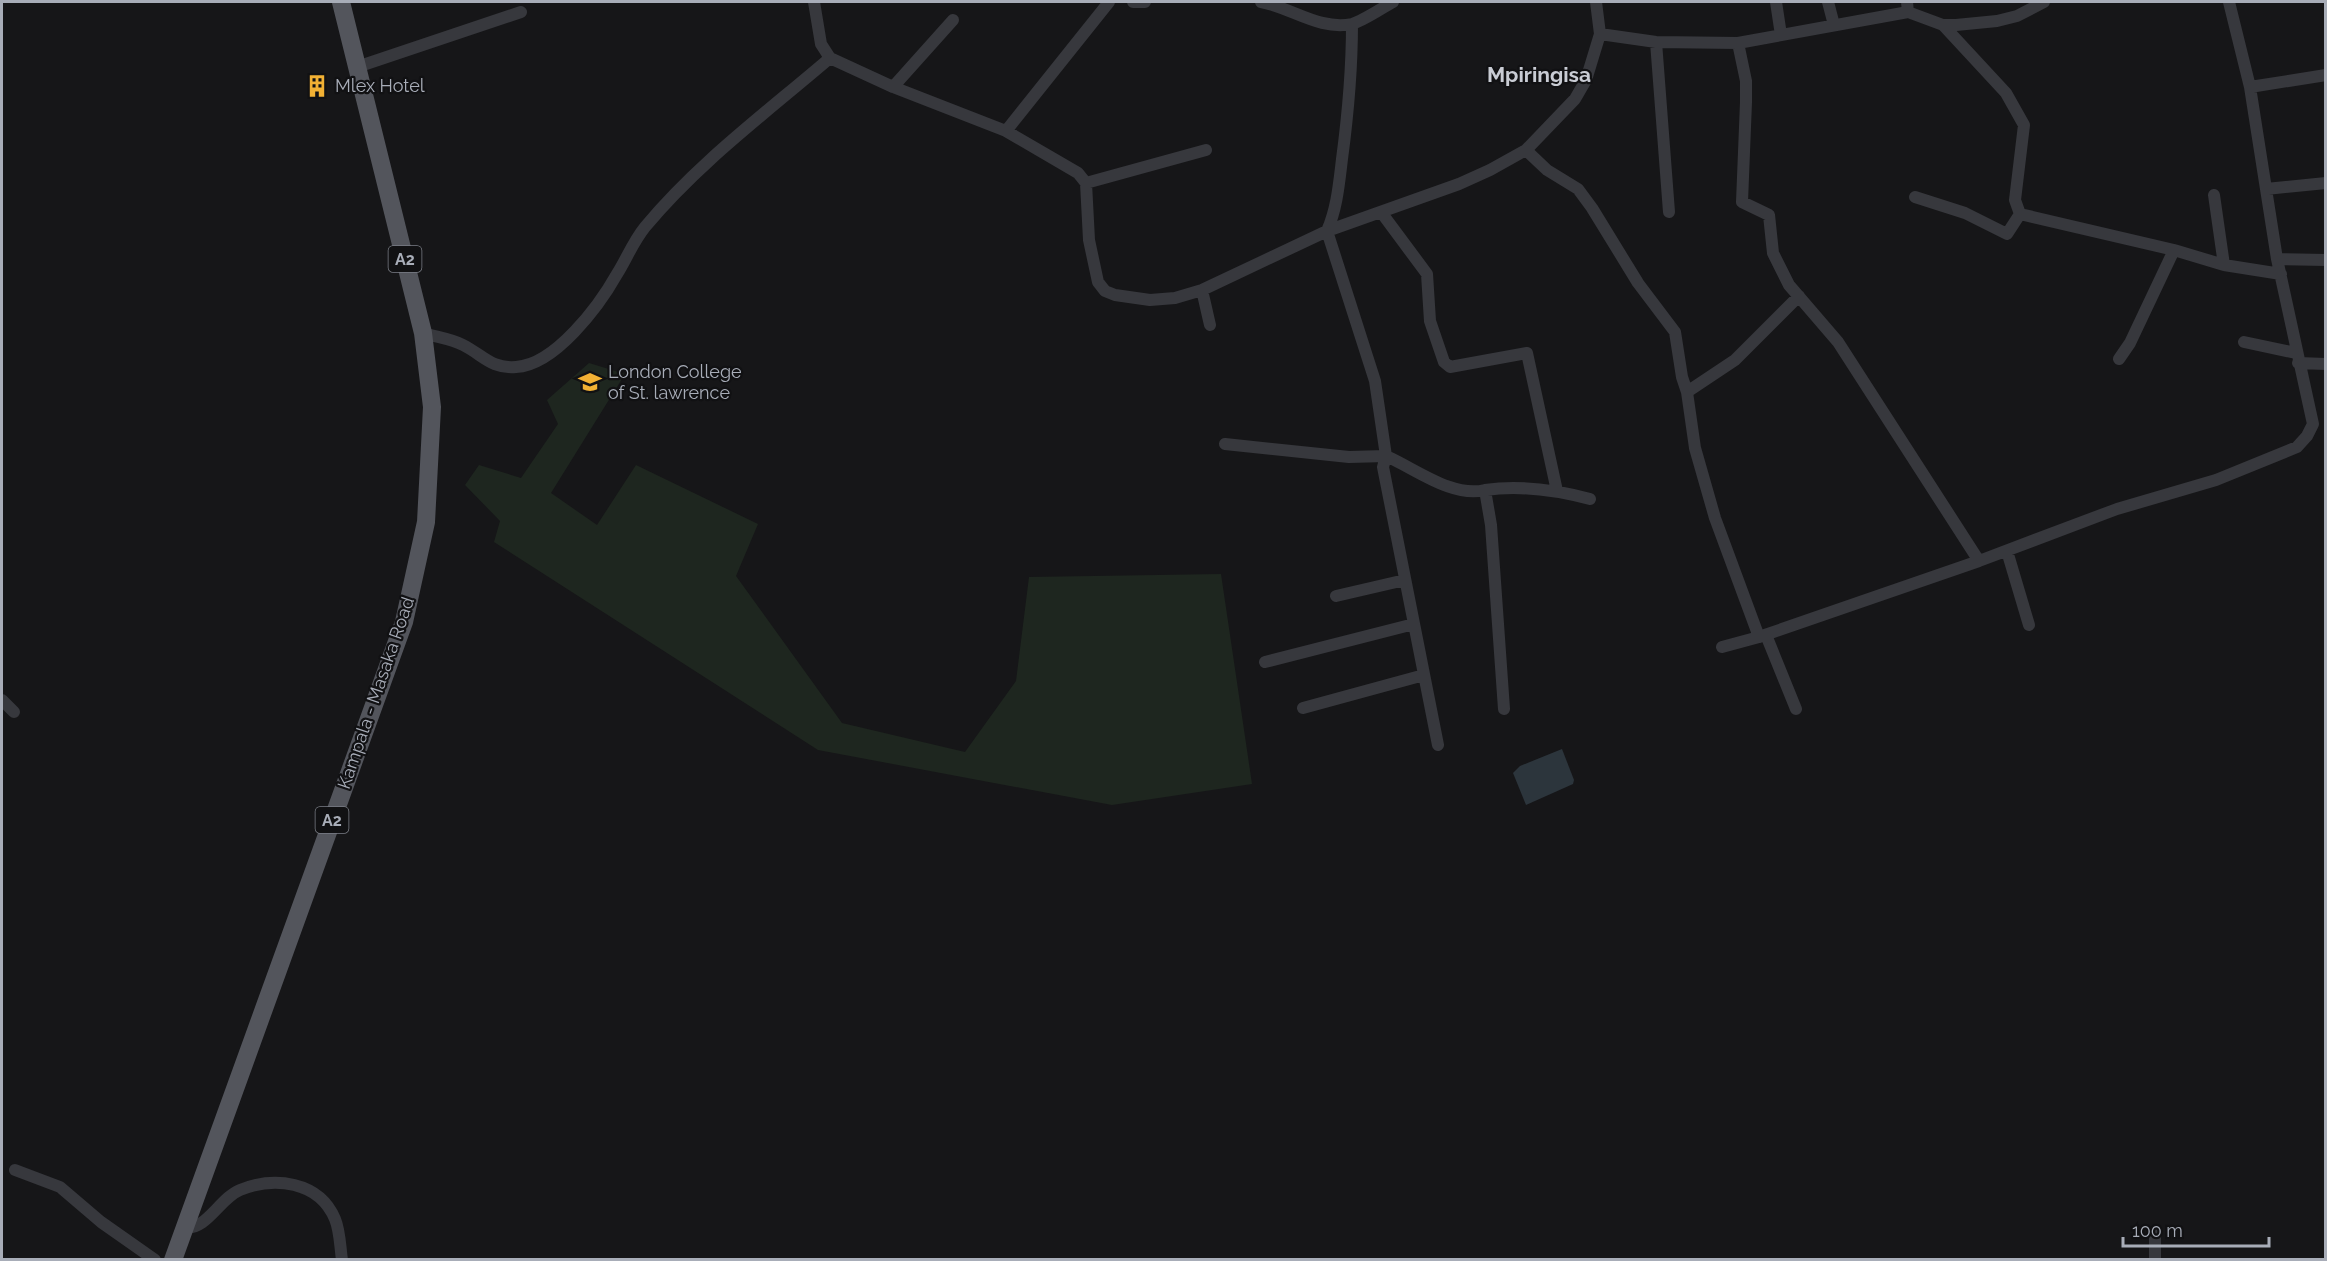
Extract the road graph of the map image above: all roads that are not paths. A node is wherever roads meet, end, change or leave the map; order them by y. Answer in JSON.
{"nodes":[{"id":1,"x":341,"y":2,"type":"edge"},
{"id":2,"x":814,"y":2,"type":"edge"},
{"id":3,"x":1109,"y":2,"type":"edge"},
{"id":4,"x":1133,"y":2,"type":"edge"},
{"id":5,"x":1146,"y":2,"type":"edge"},
{"id":6,"x":1261,"y":2,"type":"edge"},
{"id":7,"x":1393,"y":2,"type":"edge"},
{"id":8,"x":1596,"y":2,"type":"edge"},
{"id":9,"x":1776,"y":2,"type":"edge"},
{"id":10,"x":1828,"y":2,"type":"edge"},
{"id":11,"x":2044,"y":2,"type":"edge"},
{"id":12,"x":2229,"y":2,"type":"edge"},
{"id":13,"x":1908,"y":7,"type":"edge"},
{"id":14,"x":521,"y":12,"type":"dead end"},
{"id":15,"x":952,"y":20,"type":"dead end"},
{"id":16,"x":1352,"y":24,"type":"junction"},
{"id":17,"x":1834,"y":25,"type":"junction"},
{"id":18,"x":1943,"y":25,"type":"junction"},
{"id":19,"x":1600,"y":34,"type":"junction"},
{"id":20,"x":1780,"y":35,"type":"junction"},
{"id":21,"x":1656,"y":42,"type":"junction"},
{"id":22,"x":1738,"y":43,"type":"junction"},
{"id":23,"x":830,"y":58,"type":"junction"},
{"id":24,"x":357,"y":67,"type":"junction"},
{"id":25,"x":2325,"y":75,"type":"edge"},
{"id":26,"x":893,"y":87,"type":"junction"},
{"id":27,"x":2250,"y":87,"type":"junction"},
{"id":28,"x":1006,"y":131,"type":"junction"},
{"id":29,"x":1206,"y":150,"type":"dead end"},
{"id":30,"x":1526,"y":150,"type":"junction"},
{"id":31,"x":1086,"y":183,"type":"junction"},
{"id":32,"x":2325,"y":183,"type":"edge"},
{"id":33,"x":2266,"y":189,"type":"junction"},
{"id":34,"x":2214,"y":195,"type":"dead end"},
{"id":35,"x":1915,"y":197,"type":"dead end"},
{"id":36,"x":1382,"y":212,"type":"junction"},
{"id":37,"x":1669,"y":212,"type":"dead end"},
{"id":38,"x":2020,"y":214,"type":"junction"},
{"id":39,"x":1327,"y":231,"type":"junction"},
{"id":40,"x":2174,"y":250,"type":"junction"},
{"id":41,"x":2277,"y":260,"type":"junction"},
{"id":42,"x":2325,"y":260,"type":"edge"},
{"id":43,"x":2224,"y":265,"type":"junction"},
{"id":44,"x":2281,"y":274,"type":"junction"},
{"id":45,"x":1202,"y":290,"type":"junction"},
{"id":46,"x":1799,"y":296,"type":"junction"},
{"id":47,"x":1210,"y":325,"type":"dead end"},
{"id":48,"x":423,"y":333,"type":"junction"},
{"id":49,"x":2244,"y":342,"type":"dead end"},
{"id":50,"x":2119,"y":358,"type":"dead end"},
{"id":51,"x":2297,"y":358,"type":"junction"},
{"id":52,"x":2325,"y":364,"type":"edge"},
{"id":53,"x":1687,"y":392,"type":"junction"},
{"id":54,"x":1225,"y":444,"type":"dead end"},
{"id":55,"x":1386,"y":456,"type":"junction"},
{"id":56,"x":1485,"y":490,"type":"junction"},
{"id":57,"x":1557,"y":491,"type":"junction"},
{"id":58,"x":1590,"y":499,"type":"dead end"},
{"id":59,"x":2007,"y":551,"type":"junction"},
{"id":60,"x":1979,"y":561,"type":"junction"},
{"id":61,"x":1405,"y":580,"type":"junction"},
{"id":62,"x":1336,"y":596,"type":"dead end"},
{"id":63,"x":1414,"y":624,"type":"junction"},
{"id":64,"x":2030,"y":625,"type":"dead end"},
{"id":65,"x":1763,"y":636,"type":"junction"},
{"id":66,"x":1722,"y":647,"type":"dead end"},
{"id":67,"x":1265,"y":662,"type":"dead end"},
{"id":68,"x":1424,"y":675,"type":"junction"},
{"id":69,"x":2,"y":700,"type":"edge"},
{"id":70,"x":1303,"y":708,"type":"dead end"},
{"id":71,"x":1504,"y":709,"type":"dead end"},
{"id":72,"x":1796,"y":709,"type":"dead end"},
{"id":73,"x":14,"y":712,"type":"dead end"},
{"id":74,"x":1438,"y":745,"type":"dead end"},
{"id":75,"x":15,"y":1170,"type":"dead end"},
{"id":76,"x":185,"y":1227,"type":"junction"},
{"id":77,"x":2155,"y":1235,"type":"dead end"},
{"id":78,"x":155,"y":1260,"type":"edge"},
{"id":79,"x":173,"y":1260,"type":"edge"},
{"id":80,"x":342,"y":1260,"type":"edge"},
{"id":81,"x":2155,"y":1260,"type":"edge"}],
"edges":[{"from":1,"to":24,"type":"main road","name":"Kampala - Masaka Road","number":"A2"},
{"from":2,"to":23,"type":"street"},
{"from":3,"to":28,"type":"street"},
{"from":4,"to":5,"type":"street"},
{"from":6,"to":16,"type":"street"},
{"from":7,"to":16,"type":"street"},
{"from":8,"to":19,"type":"street"},
{"from":9,"to":20,"type":"street"},
{"from":10,"to":17,"type":"street"},
{"from":11,"to":18,"type":"street"},
{"from":12,"to":27,"type":"street"},
{"from":13,"to":17,"type":"street"},
{"from":13,"to":18,"type":"street"},
{"from":14,"to":24,"type":"street"},
{"from":15,"to":26,"type":"street"},
{"from":16,"to":39,"type":"street"},
{"from":17,"to":20,"type":"street"},
{"from":18,"to":38,"type":"street"},
{"from":19,"to":21,"type":"street"},
{"from":19,"to":30,"type":"street"},
{"from":20,"to":22,"type":"street"},
{"from":21,"to":22,"type":"street"},
{"from":21,"to":37,"type":"street"},
{"from":22,"to":46,"type":"street"},
{"from":23,"to":26,"type":"street"},
{"from":23,"to":48,"type":"street"},
{"from":24,"to":48,"type":"main road","name":"Kampala - Masaka Road","number":"A2"},
{"from":25,"to":27,"type":"street"},
{"from":26,"to":28,"type":"street"},
{"from":27,"to":33,"type":"street"},
{"from":28,"to":31,"type":"street"},
{"from":29,"to":31,"type":"street"},
{"from":30,"to":36,"type":"street"},
{"from":30,"to":53,"type":"street"},
{"from":31,"to":45,"type":"street"},
{"from":32,"to":33,"type":"street"},
{"from":33,"to":41,"type":"street"},
{"from":34,"to":43,"type":"street"},
{"from":35,"to":38,"type":"street"},
{"from":36,"to":39,"type":"street"},
{"from":36,"to":57,"type":"street"},
{"from":38,"to":40,"type":"street"},
{"from":39,"to":45,"type":"street"},
{"from":39,"to":55,"type":"street"},
{"from":40,"to":43,"type":"street"},
{"from":40,"to":50,"type":"street"},
{"from":41,"to":42,"type":"street"},
{"from":41,"to":44,"type":"street"},
{"from":43,"to":44,"type":"street"},
{"from":44,"to":51,"type":"street"},
{"from":45,"to":47,"type":"street"},
{"from":46,"to":53,"type":"street"},
{"from":46,"to":60,"type":"street"},
{"from":48,"to":76,"type":"main road","name":"Kampala - Masaka Road","number":"A2"},
{"from":49,"to":51,"type":"street"},
{"from":51,"to":52,"type":"street"},
{"from":51,"to":59,"type":"street"},
{"from":53,"to":65,"type":"street"},
{"from":54,"to":55,"type":"street"},
{"from":55,"to":56,"type":"street"},
{"from":55,"to":61,"type":"street"},
{"from":56,"to":57,"type":"street"},
{"from":56,"to":71,"type":"street"},
{"from":57,"to":58,"type":"street"},
{"from":59,"to":60,"type":"street"},
{"from":59,"to":64,"type":"street"},
{"from":60,"to":65,"type":"street"},
{"from":61,"to":62,"type":"street"},
{"from":61,"to":63,"type":"street"},
{"from":63,"to":67,"type":"street"},
{"from":63,"to":68,"type":"street"},
{"from":65,"to":66,"type":"street"},
{"from":65,"to":72,"type":"street"},
{"from":68,"to":70,"type":"street"},
{"from":68,"to":74,"type":"street"},
{"from":69,"to":73,"type":"street"},
{"from":75,"to":78,"type":"street"},
{"from":76,"to":79,"type":"main road","name":"Kampala - Masaka Road","number":"A2"},
{"from":76,"to":80,"type":"street"},
{"from":77,"to":81,"type":"street"}]}
